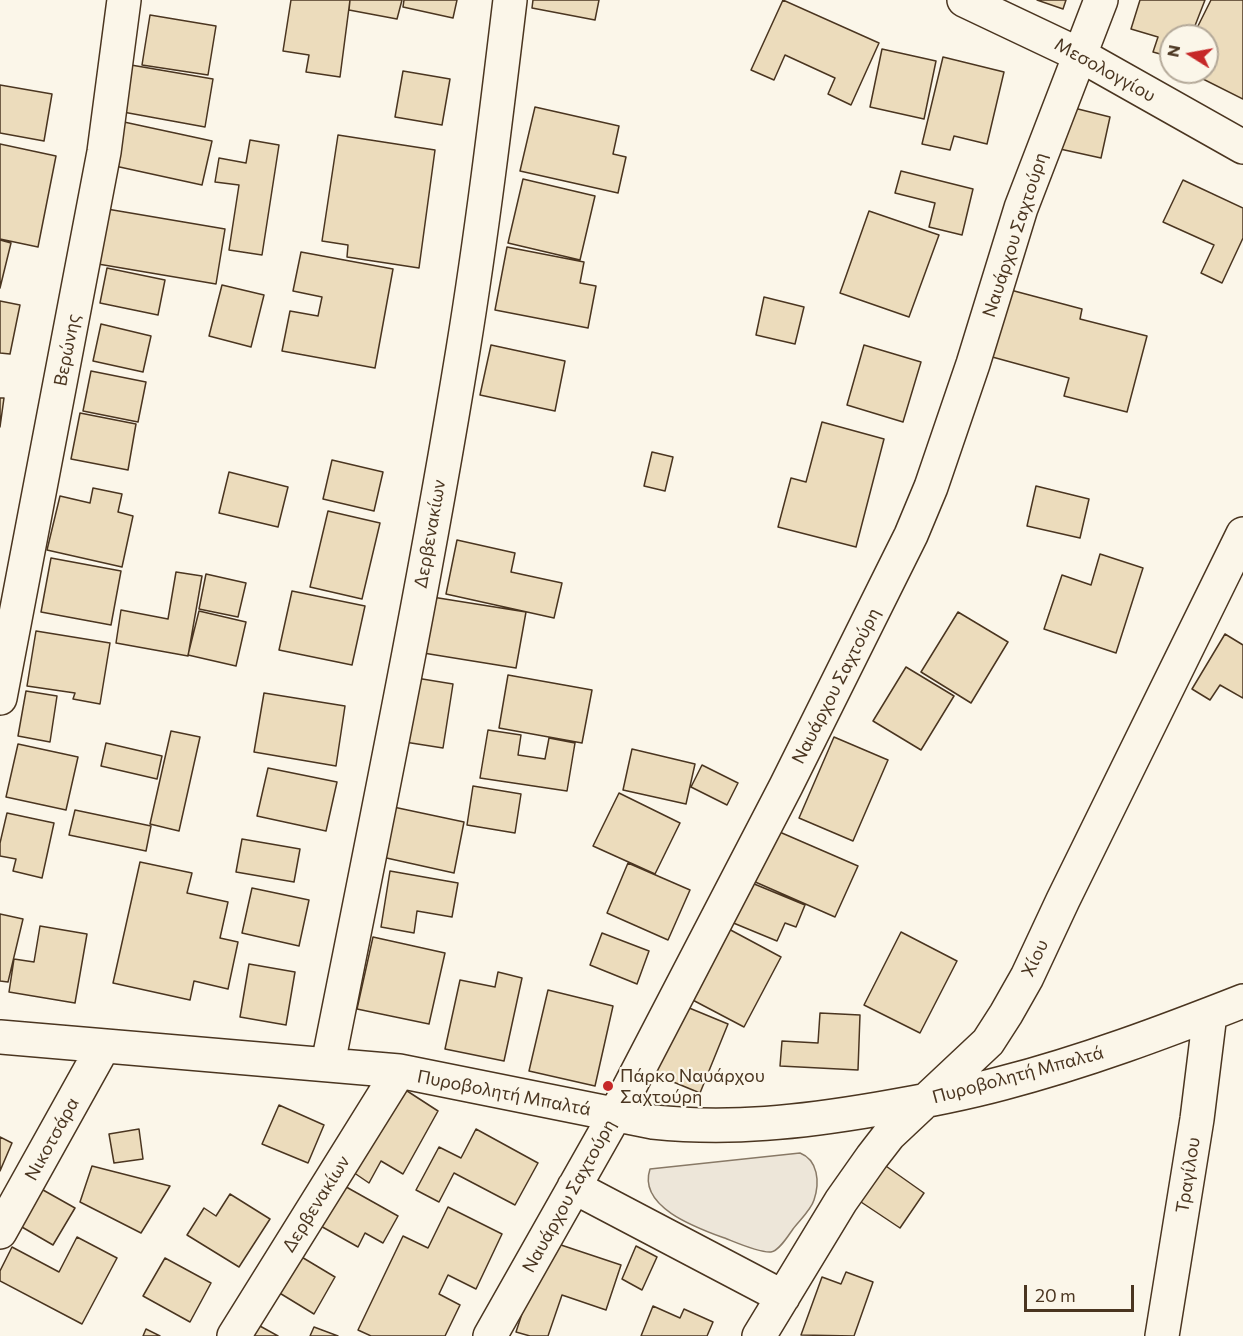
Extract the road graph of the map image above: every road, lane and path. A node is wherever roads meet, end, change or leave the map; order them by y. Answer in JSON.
{"nodes":[{"id":1,"x":124,"y":0,"type":"edge"},
{"id":2,"x":510,"y":0,"type":"edge"},
{"id":3,"x":964,"y":0,"type":"edge"},
{"id":4,"x":1101,"y":0,"type":"edge"},
{"id":5,"x":1080,"y":55,"type":"junction"},
{"id":6,"x":1243,"y":147,"type":"edge"},
{"id":7,"x":1243,"y":534,"type":"edge"},
{"id":8,"x":0,"y":698,"type":"edge"},
{"id":9,"x":1243,"y":1001,"type":"edge"},
{"id":10,"x":1210,"y":1014,"type":"junction"},
{"id":11,"x":0,"y":1037,"type":"edge"},
{"id":12,"x":103,"y":1047,"type":"junction"},
{"id":13,"x":328,"y":1064,"type":"junction"},
{"id":14,"x":399,"y":1071,"type":"junction"},
{"id":15,"x":926,"y":1100,"type":"junction"},
{"id":16,"x":615,"y":1115,"type":"junction"},
{"id":17,"x":574,"y":1187,"type":"junction"},
{"id":18,"x":0,"y":1232,"type":"edge"},
{"id":19,"x":783,"y":1297,"type":"junction"},
{"id":20,"x":234,"y":1336,"type":"edge"},
{"id":21,"x":490,"y":1336,"type":"edge"},
{"id":22,"x":759,"y":1336,"type":"edge"},
{"id":23,"x":1162,"y":1336,"type":"edge"}],
"edges":[{"from":1,"to":8,"type":"street","name":"Βερώνης"},
{"from":2,"to":13,"type":"street","name":"Δερβενακίων"},
{"from":3,"to":5,"type":"street","name":"Μεσολογγίου"},
{"from":4,"to":5,"type":"street","name":"Ναυάρχου Σαχτούρη"},
{"from":5,"to":6,"type":"street","name":"Μεσολογγίου"},
{"from":5,"to":16,"type":"street","name":"Ναυάρχου Σαχτούρη"},
{"from":7,"to":15,"type":"street","name":"Χίου"},
{"from":9,"to":10,"type":"street","name":"Πυροβολητή Μπαλτά"},
{"from":10,"to":15,"type":"street","name":"Πυροβολητή Μπαλτά"},
{"from":10,"to":23,"type":"street","name":"Τραγίλου"},
{"from":11,"to":12,"type":"street","name":"Πυροβολητή Μπαλτά"},
{"from":12,"to":13,"type":"street","name":"Πυροβολητή Μπαλτά"},
{"from":12,"to":18,"type":"street","name":"Νικοτσάρα"},
{"from":13,"to":14,"type":"street","name":"Πυροβολητή Μπαλτά"},
{"from":14,"to":16,"type":"street","name":"Πυροβολητή Μπαλτά"},
{"from":14,"to":20,"type":"street","name":"Δερβενακίων"},
{"from":15,"to":16,"type":"street","name":"Πυροβολητή Μπαλτά"},
{"from":15,"to":19,"type":"street","name":"Χίου"},
{"from":16,"to":17,"type":"street","name":"Ναυάρχου Σαχτούρη"},
{"from":17,"to":19,"type":"street"},
{"from":17,"to":21,"type":"street","name":"Ναυάρχου Σαχτούρη"},
{"from":19,"to":22,"type":"street","name":"Χίου"}]}
